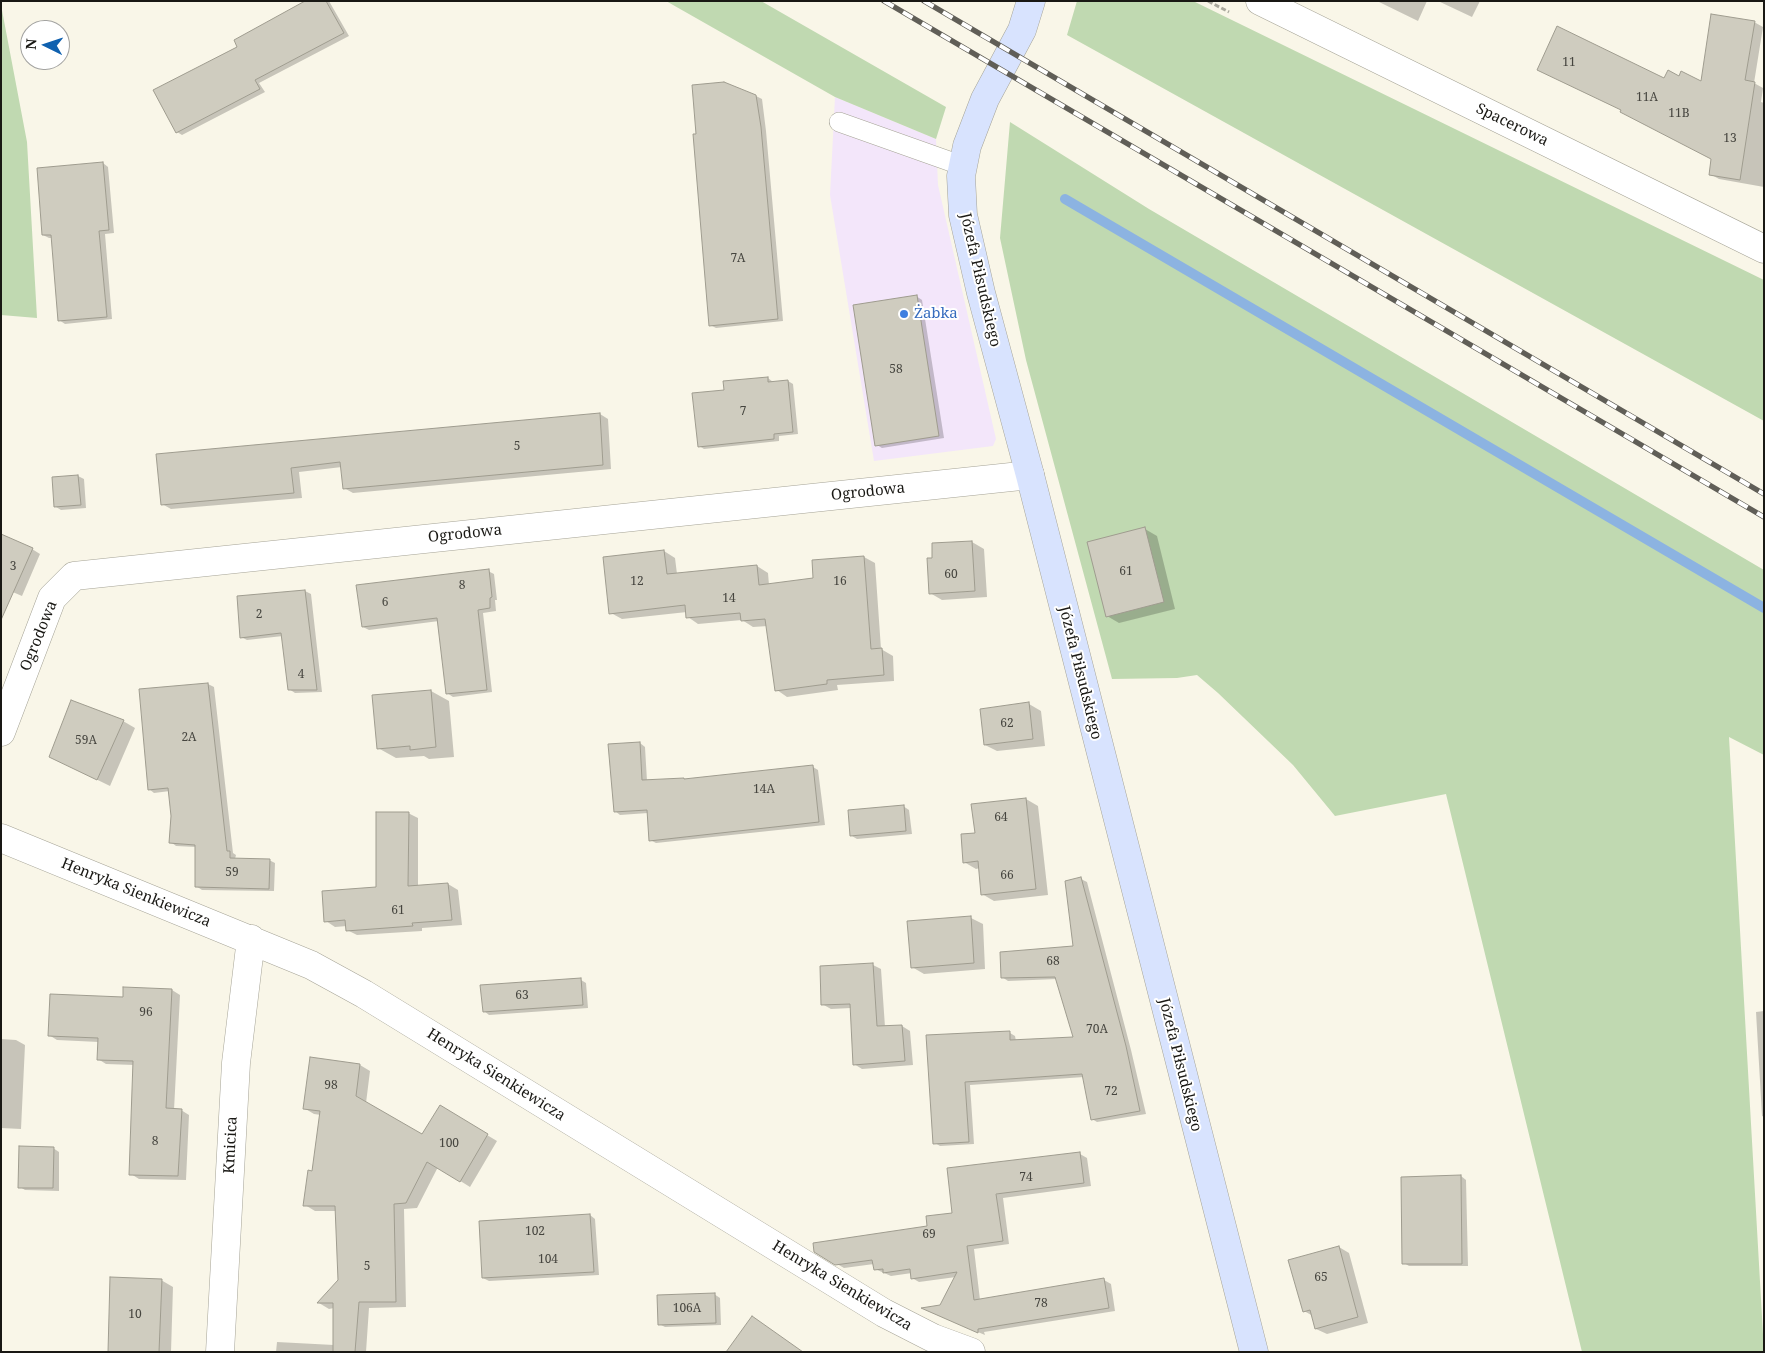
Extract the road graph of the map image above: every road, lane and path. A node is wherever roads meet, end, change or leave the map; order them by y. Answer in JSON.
{"nodes":[{"id":1,"x":1031,"y":1,"type":"edge"},
{"id":2,"x":1260,"y":1,"type":"edge"},
{"id":3,"x":839,"y":122,"type":"dead end"},
{"id":4,"x":963,"y":166,"type":"junction"},
{"id":5,"x":1764,"y":249,"type":"edge"},
{"id":6,"x":1030,"y":476,"type":"junction"},
{"id":7,"x":1,"y":732,"type":"edge"},
{"id":8,"x":1,"y":838,"type":"edge"},
{"id":9,"x":251,"y":939,"type":"junction"},
{"id":10,"x":220,"y":1352,"type":"edge"},
{"id":11,"x":970,"y":1352,"type":"edge"},
{"id":12,"x":1254,"y":1352,"type":"edge"}],
"edges":[{"from":1,"to":4,"type":"street","name":"Józefa Piłsudskiego"},
{"from":2,"to":5,"type":"street","name":"Spacerowa"},
{"from":3,"to":4,"type":"lane"},
{"from":4,"to":6,"type":"street","name":"Józefa Piłsudskiego"},
{"from":6,"to":7,"type":"street","name":"Ogrodowa"},
{"from":6,"to":12,"type":"street","name":"Józefa Piłsudskiego"},
{"from":8,"to":9,"type":"street","name":"Henryka Sienkiewicza"},
{"from":9,"to":10,"type":"street","name":"Kmicica"},
{"from":9,"to":11,"type":"street","name":"Henryka Sienkiewicza"}]}
